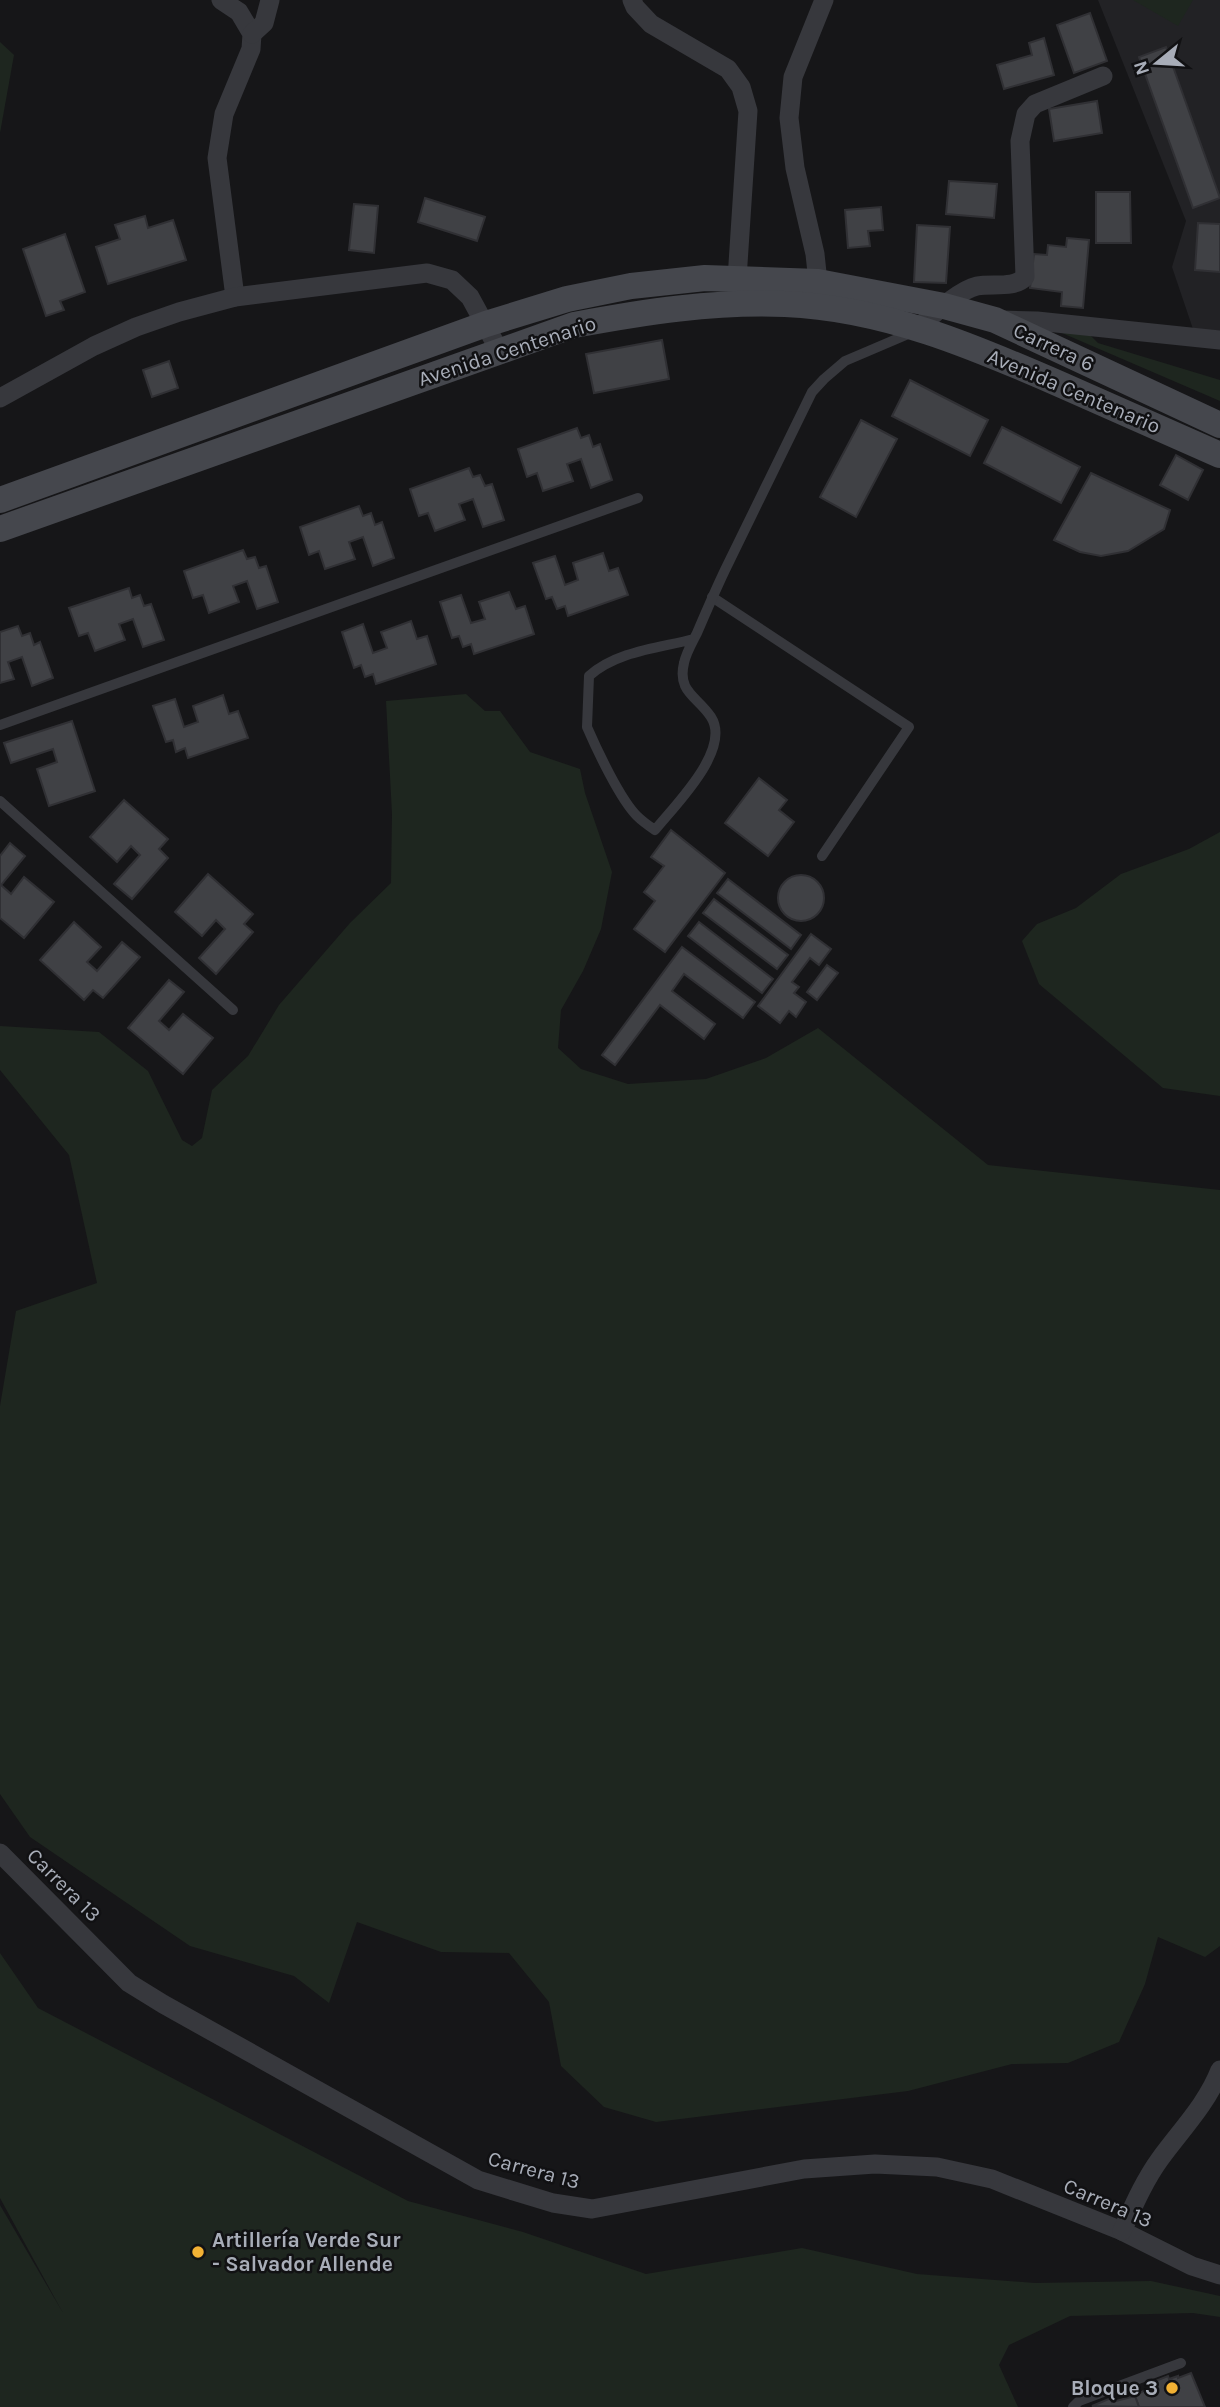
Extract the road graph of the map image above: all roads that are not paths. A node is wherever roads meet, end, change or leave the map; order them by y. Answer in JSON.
{"nodes":[{"id":1,"x":221,"y":0,"type":"edge"},
{"id":2,"x":270,"y":0,"type":"edge"},
{"id":3,"x":632,"y":0,"type":"edge"},
{"id":4,"x":824,"y":0,"type":"edge"},
{"id":5,"x":252,"y":34,"type":"junction"},
{"id":6,"x":1103,"y":76,"type":"dead end"},
{"id":7,"x":737,"y":279,"type":"junction"},
{"id":8,"x":818,"y":282,"type":"junction"},
{"id":9,"x":235,"y":297,"type":"junction"},
{"id":10,"x":944,"y":306,"type":"junction"},
{"id":11,"x":995,"y":320,"type":"junction"},
{"id":12,"x":486,"y":324,"type":"junction"},
{"id":13,"x":919,"y":327,"type":"junction"},
{"id":14,"x":1220,"y":340,"type":"edge"},
{"id":15,"x":500,"y":352,"type":"junction"},
{"id":16,"x":0,"y":398,"type":"edge"},
{"id":17,"x":1220,"y":425,"type":"edge"},
{"id":18,"x":1220,"y":455,"type":"edge"},
{"id":19,"x":638,"y":498,"type":"dead end"},
{"id":20,"x":0,"y":500,"type":"edge"},
{"id":21,"x":0,"y":528,"type":"edge"},
{"id":22,"x":712,"y":597,"type":"junction"},
{"id":23,"x":694,"y":639,"type":"junction"},
{"id":24,"x":0,"y":725,"type":"edge"},
{"id":25,"x":0,"y":801,"type":"edge"},
{"id":26,"x":822,"y":856,"type":"dead end"},
{"id":27,"x":233,"y":1010,"type":"dead end"},
{"id":28,"x":0,"y":1853,"type":"edge"},
{"id":29,"x":1220,"y":2070,"type":"edge"},
{"id":30,"x":1122,"y":2231,"type":"junction"},
{"id":31,"x":1220,"y":2275,"type":"edge"},
{"id":32,"x":1181,"y":2363,"type":"dead end"},
{"id":33,"x":1073,"y":2407,"type":"edge"}],
"edges":[{"from":1,"to":5,"type":"street"},
{"from":2,"to":5,"type":"street"},
{"from":3,"to":7,"type":"street"},
{"from":4,"to":8,"type":"street"},
{"from":5,"to":9,"type":"street"},
{"from":6,"to":10,"type":"street"},
{"from":7,"to":8,"type":"main road","name":"Carrera 6"},
{"from":7,"to":12,"type":"main road","name":"Carrera 6"},
{"from":8,"to":10,"type":"main road","name":"Carrera 6"},
{"from":9,"to":12,"type":"street"},
{"from":9,"to":16,"type":"street"},
{"from":10,"to":11,"type":"main road","name":"Carrera 6"},
{"from":10,"to":13,"type":"street"},
{"from":11,"to":14,"type":"street"},
{"from":11,"to":17,"type":"main road","name":"Carrera 6"},
{"from":12,"to":15,"type":"street"},
{"from":12,"to":20,"type":"main road","name":"Carrera 6"},
{"from":13,"to":15,"type":"main road","name":"Avenida Centenario"},
{"from":13,"to":18,"type":"main road","name":"Avenida Centenario"},
{"from":13,"to":22,"type":"lane"},
{"from":15,"to":21,"type":"main road","name":"Avenida Centenario"},
{"from":19,"to":24,"type":"lane"},
{"from":22,"to":23,"type":"lane"},
{"from":22,"to":26,"type":"lane"},
{"from":23,"to":23,"type":"lane"},
{"from":25,"to":27,"type":"lane"},
{"from":28,"to":30,"type":"street","name":"Carrera 13"},
{"from":29,"to":30,"type":"street"},
{"from":30,"to":31,"type":"street","name":"Carrera 13"},
{"from":32,"to":33,"type":"lane"}]}
